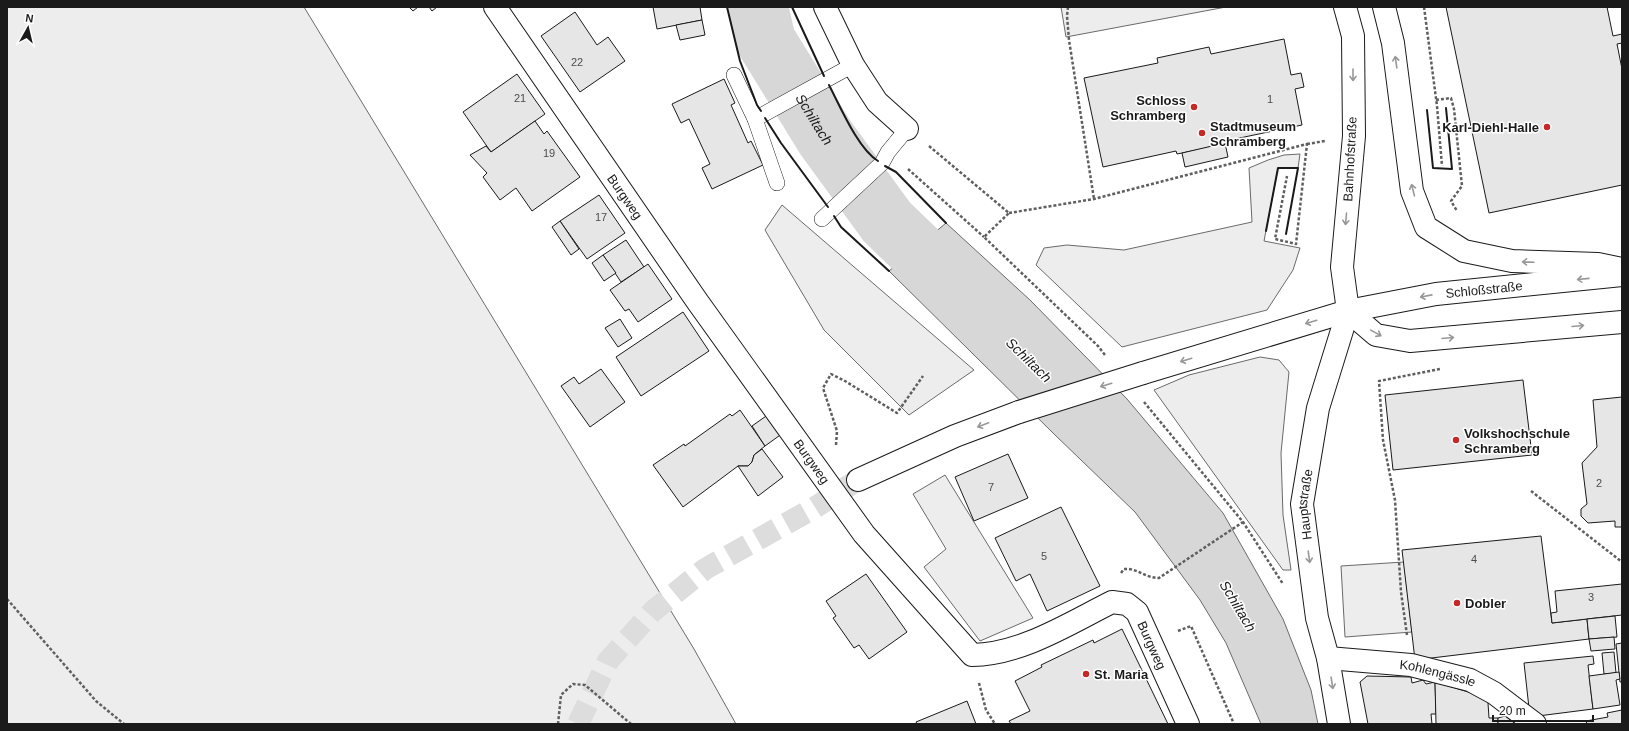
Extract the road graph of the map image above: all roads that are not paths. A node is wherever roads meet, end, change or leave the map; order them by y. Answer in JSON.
{"nodes":[{"id":1,"x":495,"y":7,"type":"edge"},
{"id":2,"x":825,"y":7,"type":"edge"},
{"id":3,"x":1345,"y":7,"type":"edge"},
{"id":4,"x":1384,"y":7,"type":"edge"},
{"id":5,"x":845,"y":70,"type":"junction"},
{"id":6,"x":734,"y":74,"type":"dead end"},
{"id":7,"x":755,"y":119,"type":"junction"},
{"id":8,"x":907,"y":129,"type":"joint"},
{"id":9,"x":777,"y":183,"type":"dead end"},
{"id":10,"x":822,"y":219,"type":"dead end"},
{"id":11,"x":1622,"y":269,"type":"edge"},
{"id":12,"x":1622,"y":275,"type":"edge"},
{"id":13,"x":1348,"y":311,"type":"junction"},
{"id":14,"x":1622,"y":322,"type":"edge"},
{"id":15,"x":858,"y":480,"type":"tunnel mouth"},
{"id":16,"x":1328,"y":658,"type":"junction"},
{"id":17,"x":1188,"y":724,"type":"edge"},
{"id":18,"x":1338,"y":724,"type":"edge"},
{"id":19,"x":1535,"y":724,"type":"edge"}],
"edges":[{"from":1,"to":17,"type":"street","name":"Burgweg"},
{"from":2,"to":5,"type":"street"},
{"from":3,"to":13,"type":"street","name":"Bahnhofstraße","one_way":true},
{"from":11,"to":4,"type":"street","one_way":true},
{"from":5,"to":7,"type":"lane"},
{"from":5,"to":8,"type":"street"},
{"from":6,"to":7,"type":"lane"},
{"from":7,"to":9,"type":"lane"},
{"from":8,"to":10,"type":"lane"},
{"from":12,"to":13,"type":"street","name":"Schloßstraße","one_way":true},
{"from":13,"to":14,"type":"street","one_way":true},
{"from":13,"to":15,"type":"street","name":"Schloßstraße","one_way":true,"bridge":true},
{"from":13,"to":16,"type":"street","name":"Hauptstraße","one_way":true},
{"from":16,"to":18,"type":"street","name":"Hauptstraße","one_way":true},
{"from":16,"to":19,"type":"street","name":"Kohlengässle"}]}
